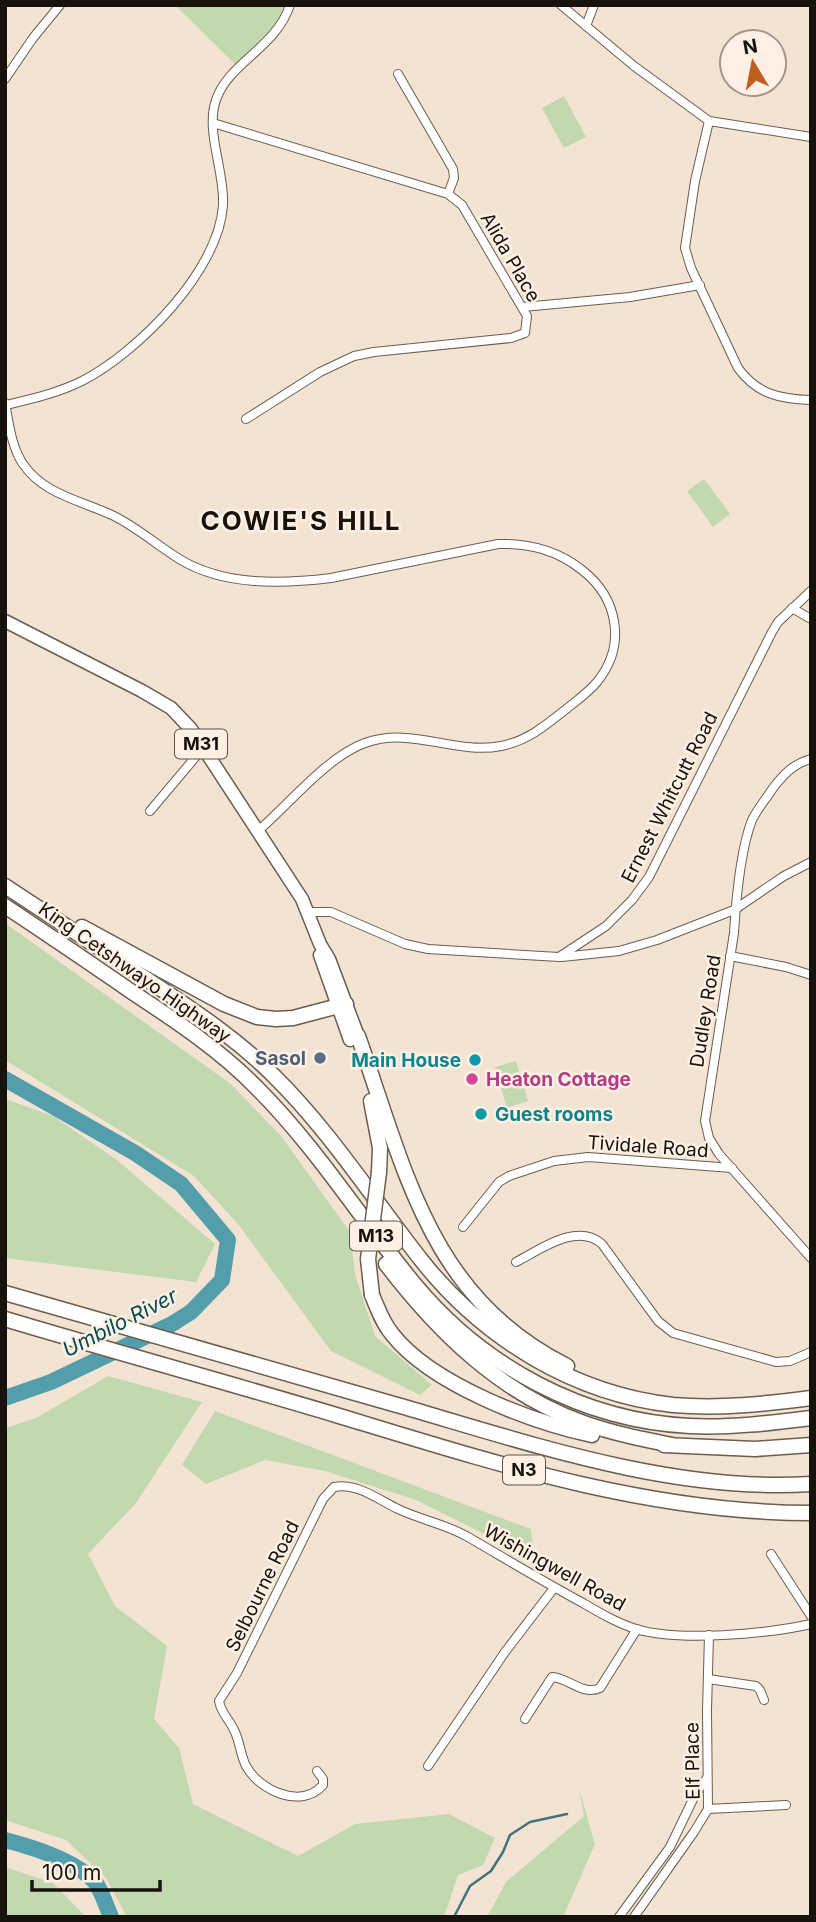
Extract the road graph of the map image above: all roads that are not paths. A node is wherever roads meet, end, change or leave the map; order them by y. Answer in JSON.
{"nodes":[{"id":1,"x":60,"y":5,"type":"edge"},
{"id":2,"x":290,"y":5,"type":"edge"},
{"id":3,"x":561,"y":5,"type":"edge"},
{"id":4,"x":594,"y":5,"type":"edge"},
{"id":5,"x":586,"y":26,"type":"junction"},
{"id":6,"x":398,"y":74,"type":"dead end"},
{"id":7,"x":5,"y":79,"type":"edge"},
{"id":8,"x":709,"y":121,"type":"junction"},
{"id":9,"x":213,"y":123,"type":"junction"},
{"id":10,"x":811,"y":137,"type":"edge"},
{"id":11,"x":448,"y":194,"type":"junction"},
{"id":12,"x":699,"y":285,"type":"junction"},
{"id":13,"x":523,"y":307,"type":"junction"},
{"id":14,"x":811,"y":400,"type":"edge"},
{"id":15,"x":6,"y":404,"type":"edge"},
{"id":16,"x":246,"y":419,"type":"dead end"},
{"id":17,"x":811,"y":591,"type":"edge"},
{"id":18,"x":811,"y":601,"type":"edge"},
{"id":19,"x":796,"y":605,"type":"junction"},
{"id":20,"x":811,"y":619,"type":"edge"},
{"id":21,"x":5,"y":621,"type":"edge"},
{"id":22,"x":204,"y":747,"type":"junction"},
{"id":23,"x":811,"y":758,"type":"edge"},
{"id":24,"x":150,"y":811,"type":"dead end"},
{"id":25,"x":259,"y":830,"type":"junction"},
{"id":26,"x":811,"y":862,"type":"edge"},
{"id":27,"x":5,"y":886,"type":"edge"},
{"id":28,"x":5,"y":906,"type":"edge"},
{"id":29,"x":734,"y":910,"type":"junction"},
{"id":30,"x":43,"y":911,"type":"junction"},
{"id":31,"x":308,"y":912,"type":"junction"},
{"id":32,"x":730,"y":956,"type":"junction"},
{"id":33,"x":559,"y":957,"type":"junction"},
{"id":34,"x":811,"y":975,"type":"edge"},
{"id":35,"x":342,"y":1005,"type":"junction"},
{"id":36,"x":354,"y":1038,"type":"junction"},
{"id":37,"x":301,"y":1138,"type":"junction"},
{"id":38,"x":732,"y":1168,"type":"junction"},
{"id":39,"x":463,"y":1227,"type":"dead end"},
{"id":40,"x":811,"y":1258,"type":"edge"},
{"id":41,"x":516,"y":1262,"type":"dead end"},
{"id":42,"x":5,"y":1293,"type":"edge"},
{"id":43,"x":5,"y":1319,"type":"edge"},
{"id":44,"x":811,"y":1352,"type":"edge"},
{"id":45,"x":811,"y":1398,"type":"edge"},
{"id":46,"x":720,"y":1406,"type":"junction"},
{"id":47,"x":811,"y":1418,"type":"edge"},
{"id":48,"x":672,"y":1445,"type":"junction"},
{"id":49,"x":811,"y":1445,"type":"edge"},
{"id":50,"x":811,"y":1485,"type":"edge"},
{"id":51,"x":334,"y":1487,"type":"joint"},
{"id":52,"x":811,"y":1513,"type":"edge"},
{"id":53,"x":771,"y":1555,"type":"dead end"},
{"id":54,"x":554,"y":1588,"type":"junction"},
{"id":55,"x":811,"y":1616,"type":"edge"},
{"id":56,"x":811,"y":1624,"type":"edge"},
{"id":57,"x":637,"y":1629,"type":"junction"},
{"id":58,"x":709,"y":1635,"type":"junction"},
{"id":59,"x":708,"y":1679,"type":"junction"},
{"id":60,"x":764,"y":1700,"type":"dead end"},
{"id":61,"x":525,"y":1718,"type":"dead end"},
{"id":62,"x":428,"y":1766,"type":"dead end"},
{"id":63,"x":317,"y":1771,"type":"dead end"},
{"id":64,"x":707,"y":1779,"type":"junction"},
{"id":65,"x":786,"y":1805,"type":"dead end"},
{"id":66,"x":708,"y":1809,"type":"junction"},
{"id":67,"x":619,"y":1917,"type":"edge"},
{"id":68,"x":634,"y":1917,"type":"edge"}],
"edges":[{"from":1,"to":7,"type":"street"},
{"from":2,"to":9,"type":"street"},
{"from":3,"to":5,"type":"street"},
{"from":4,"to":5,"type":"street"},
{"from":5,"to":8,"type":"street"},
{"from":6,"to":11,"type":"street"},
{"from":8,"to":10,"type":"street"},
{"from":8,"to":12,"type":"street"},
{"from":9,"to":11,"type":"street"},
{"from":9,"to":15,"type":"street"},
{"from":11,"to":13,"type":"street","name":"Alida Place"},
{"from":12,"to":13,"type":"street"},
{"from":12,"to":14,"type":"street"},
{"from":13,"to":16,"type":"street","name":"Alida Place"},
{"from":15,"to":25,"type":"street"},
{"from":17,"to":19,"type":"street","name":"Ernest Whitcutt Road"},
{"from":18,"to":19,"type":"street"},
{"from":19,"to":20,"type":"street"},
{"from":19,"to":33,"type":"street","name":"Ernest Whitcutt Road"},
{"from":21,"to":22,"type":"main road","number":"M31"},
{"from":22,"to":24,"type":"street"},
{"from":22,"to":25,"type":"main road","number":"M31"},
{"from":23,"to":29,"type":"street","name":"Dudley Road"},
{"from":25,"to":31,"type":"main road","number":"M31"},
{"from":26,"to":29,"type":"street"},
{"from":27,"to":30,"type":"highway","name":"King Cetshwayo Highway","number":"M13"},
{"from":28,"to":37,"type":"highway","name":"King Cetshwayo Highway","number":"M13"},
{"from":29,"to":32,"type":"street","name":"Dudley Road"},
{"from":29,"to":33,"type":"street"},
{"from":30,"to":35,"type":"highway"},
{"from":30,"to":46,"type":"highway","name":"King Cetshwayo Highway","number":"M13"},
{"from":31,"to":33,"type":"street"},
{"from":31,"to":35,"type":"main road","number":"M31"},
{"from":32,"to":34,"type":"street"},
{"from":32,"to":38,"type":"street","name":"Dudley Road"},
{"from":35,"to":36,"type":"main road","number":"M31"},
{"from":36,"to":46,"type":"highway"},
{"from":36,"to":48,"type":"highway","bridge":true},
{"from":37,"to":47,"type":"highway","name":"King Cetshwayo Highway","number":"M13"},
{"from":37,"to":48,"type":"highway"},
{"from":38,"to":39,"type":"street","name":"Tividale Road"},
{"from":38,"to":40,"type":"street","name":"Dudley Road"},
{"from":41,"to":44,"type":"street"},
{"from":42,"to":50,"type":"highway","number":"N3"},
{"from":43,"to":52,"type":"highway","number":"N3"},
{"from":45,"to":46,"type":"highway","name":"King Cetshwayo Highway","number":"M13"},
{"from":48,"to":49,"type":"highway"},
{"from":51,"to":54,"type":"street","name":"Wishingwell Road"},
{"from":51,"to":63,"type":"street","name":"Selbourne Road"},
{"from":53,"to":55,"type":"street"},
{"from":54,"to":57,"type":"street","name":"Wishingwell Road"},
{"from":54,"to":62,"type":"street"},
{"from":56,"to":58,"type":"street","name":"Wishingwell Road"},
{"from":57,"to":58,"type":"street","name":"Wishingwell Road"},
{"from":57,"to":61,"type":"street"},
{"from":58,"to":59,"type":"street","name":"Elf Place"},
{"from":59,"to":60,"type":"street"},
{"from":59,"to":64,"type":"street","name":"Elf Place"},
{"from":64,"to":66,"type":"street","name":"Elf Place"},
{"from":64,"to":67,"type":"street"},
{"from":65,"to":66,"type":"street","name":"Elf Place"},
{"from":66,"to":68,"type":"street"}]}
